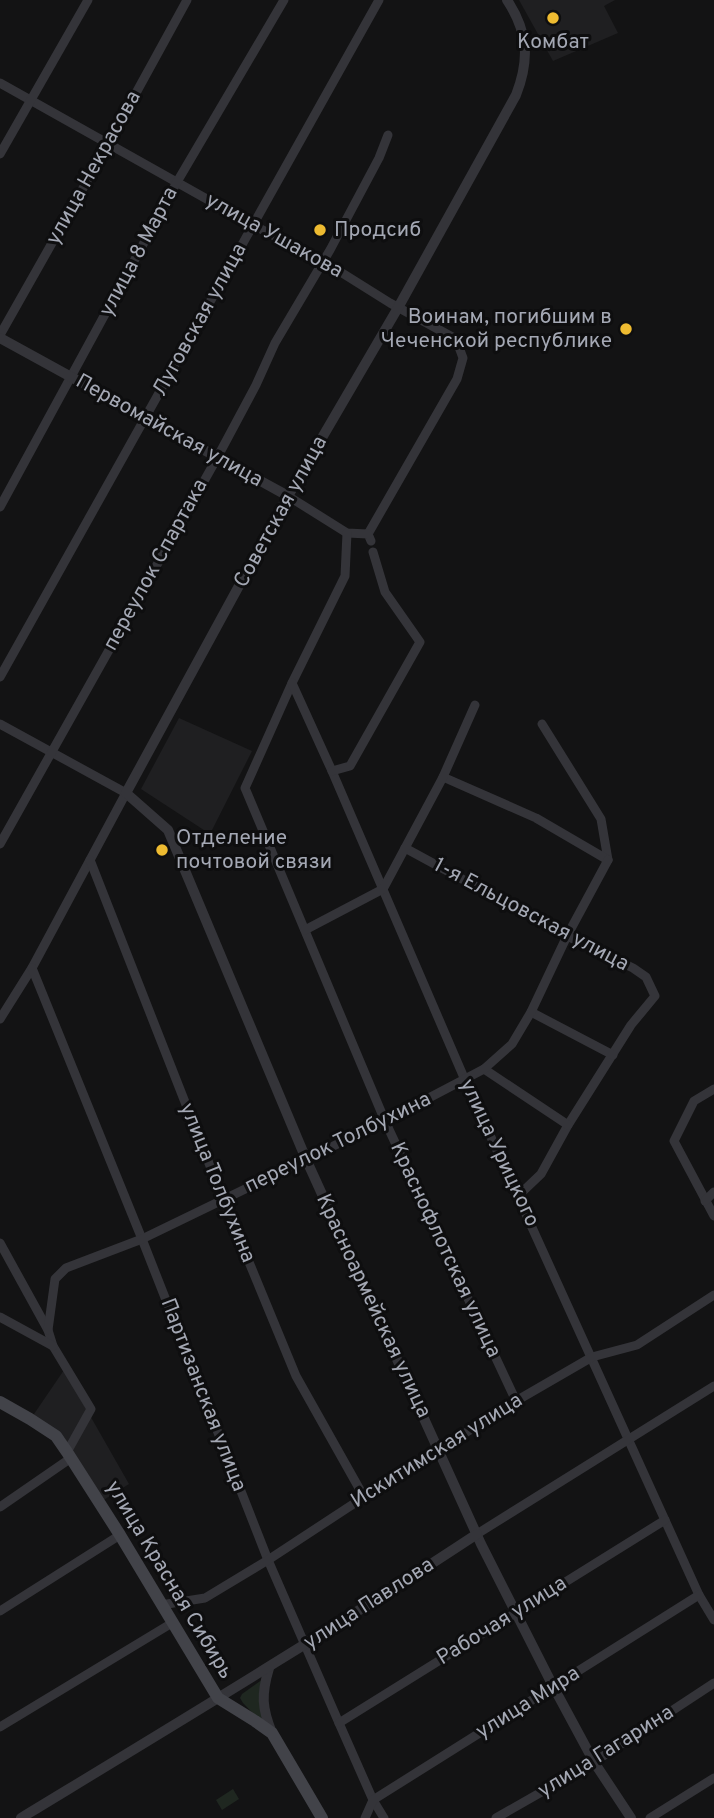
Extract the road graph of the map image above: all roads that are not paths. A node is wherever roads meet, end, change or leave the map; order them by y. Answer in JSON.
{"nodes":[{"id":1,"x":88,"y":0,"type":"edge"},
{"id":2,"x":187,"y":0,"type":"edge"},
{"id":3,"x":284,"y":0,"type":"edge"},
{"id":4,"x":379,"y":0,"type":"edge"},
{"id":5,"x":508,"y":0,"type":"edge"},
{"id":6,"x":0,"y":83,"type":"edge"},
{"id":7,"x":31,"y":100,"type":"junction"},
{"id":8,"x":388,"y":135,"type":"dead end"},
{"id":9,"x":108,"y":144,"type":"junction"},
{"id":10,"x":0,"y":154,"type":"edge"},
{"id":11,"x":177,"y":182,"type":"junction"},
{"id":12,"x":253,"y":225,"type":"junction"},
{"id":13,"x":323,"y":261,"type":"junction"},
{"id":14,"x":399,"y":306,"type":"junction"},
{"id":15,"x":0,"y":337,"type":"edge"},
{"id":16,"x":72,"y":377,"type":"junction"},
{"id":17,"x":145,"y":418,"type":"junction"},
{"id":18,"x":217,"y":458,"type":"junction"},
{"id":19,"x":288,"y":496,"type":"junction"},
{"id":20,"x":0,"y":508,"type":"edge"},
{"id":21,"x":347,"y":534,"type":"junction"},
{"id":22,"x":371,"y":542,"type":"junction"},
{"id":23,"x":0,"y":677,"type":"edge"},
{"id":24,"x":292,"y":683,"type":"junction"},
{"id":25,"x":475,"y":705,"type":"dead end"},
{"id":26,"x":0,"y":724,"type":"edge"},
{"id":27,"x":542,"y":724,"type":"dead end"},
{"id":28,"x":51,"y":752,"type":"junction"},
{"id":29,"x":332,"y":771,"type":"junction"},
{"id":30,"x":443,"y":777,"type":"junction"},
{"id":31,"x":126,"y":793,"type":"junction"},
{"id":32,"x":0,"y":844,"type":"edge"},
{"id":33,"x":405,"y":848,"type":"junction"},
{"id":34,"x":90,"y":860,"type":"junction"},
{"id":35,"x":608,"y":860,"type":"junction"},
{"id":36,"x":383,"y":889,"type":"junction"},
{"id":37,"x":305,"y":930,"type":"junction"},
{"id":38,"x":567,"y":936,"type":"junction"},
{"id":39,"x":32,"y":968,"type":"junction"},
{"id":40,"x":531,"y":1012,"type":"junction"},
{"id":41,"x":0,"y":1020,"type":"edge"},
{"id":42,"x":613,"y":1055,"type":"junction"},
{"id":43,"x":484,"y":1069,"type":"junction"},
{"id":44,"x":465,"y":1080,"type":"junction"},
{"id":45,"x":714,"y":1089,"type":"edge"},
{"id":46,"x":385,"y":1121,"type":"junction"},
{"id":47,"x":568,"y":1125,"type":"junction"},
{"id":48,"x":306,"y":1159,"type":"junction"},
{"id":49,"x":714,"y":1192,"type":"edge"},
{"id":50,"x":519,"y":1195,"type":"junction"},
{"id":51,"x":223,"y":1199,"type":"junction"},
{"id":52,"x":705,"y":1201,"type":"junction"},
{"id":53,"x":714,"y":1216,"type":"edge"},
{"id":54,"x":142,"y":1239,"type":"junction"},
{"id":55,"x":0,"y":1243,"type":"edge"},
{"id":56,"x":714,"y":1296,"type":"edge"},
{"id":57,"x":0,"y":1317,"type":"edge"},
{"id":58,"x":48,"y":1330,"type":"junction"},
{"id":59,"x":53,"y":1346,"type":"junction"},
{"id":60,"x":592,"y":1357,"type":"junction"},
{"id":61,"x":714,"y":1386,"type":"edge"},
{"id":62,"x":516,"y":1401,"type":"junction"},
{"id":63,"x":0,"y":1402,"type":"edge"},
{"id":64,"x":628,"y":1439,"type":"junction"},
{"id":65,"x":440,"y":1450,"type":"junction"},
{"id":66,"x":69,"y":1455,"type":"junction"},
{"id":67,"x":364,"y":1497,"type":"junction"},
{"id":68,"x":2,"y":1504,"type":"edge"},
{"id":69,"x":665,"y":1520,"type":"junction"},
{"id":70,"x":477,"y":1534,"type":"junction"},
{"id":71,"x":120,"y":1535,"type":"junction"},
{"id":72,"x":268,"y":1560,"type":"junction"},
{"id":73,"x":699,"y":1595,"type":"junction"},
{"id":74,"x":161,"y":1605,"type":"junction"},
{"id":75,"x":0,"y":1611,"type":"edge"},
{"id":76,"x":516,"y":1612,"type":"junction"},
{"id":77,"x":714,"y":1620,"type":"edge"},
{"id":78,"x":172,"y":1623,"type":"junction"},
{"id":79,"x":306,"y":1645,"type":"junction"},
{"id":80,"x":269,"y":1668,"type":"junction"},
{"id":81,"x":714,"y":1684,"type":"edge"},
{"id":82,"x":553,"y":1686,"type":"junction"},
{"id":83,"x":218,"y":1698,"type":"junction"},
{"id":84,"x":339,"y":1723,"type":"junction"},
{"id":85,"x":0,"y":1727,"type":"edge"},
{"id":86,"x":272,"y":1733,"type":"junction"},
{"id":87,"x":594,"y":1762,"type":"junction"},
{"id":88,"x":714,"y":1778,"type":"edge"},
{"id":89,"x":373,"y":1800,"type":"junction"},
{"id":90,"x":21,"y":1818,"type":"edge"},
{"id":91,"x":322,"y":1818,"type":"edge"},
{"id":92,"x":365,"y":1818,"type":"edge"},
{"id":93,"x":384,"y":1818,"type":"edge"},
{"id":94,"x":496,"y":1818,"type":"edge"},
{"id":95,"x":631,"y":1818,"type":"edge"},
{"id":96,"x":650,"y":1818,"type":"edge"}],
"edges":[{"from":1,"to":7,"type":"street"},
{"from":2,"to":9,"type":"street","name":"улица Некрасова"},
{"from":3,"to":11,"type":"street","name":"улица 8 Марта"},
{"from":4,"to":12,"type":"street","name":"Луговская улица"},
{"from":5,"to":14,"type":"street","name":"Советская улица"},
{"from":6,"to":7,"type":"street","name":"улица Ушакова"},
{"from":7,"to":9,"type":"street","name":"улица Ушакова"},
{"from":7,"to":10,"type":"street"},
{"from":8,"to":13,"type":"street","name":"переулок Спартака"},
{"from":9,"to":11,"type":"street","name":"улица Ушакова"},
{"from":9,"to":15,"type":"street","name":"улица Некрасова"},
{"from":11,"to":12,"type":"street","name":"улица Ушакова"},
{"from":11,"to":16,"type":"street","name":"улица 8 Марта"},
{"from":12,"to":13,"type":"street","name":"улица Ушакова"},
{"from":12,"to":17,"type":"street","name":"Луговская улица"},
{"from":13,"to":14,"type":"street","name":"улица Ушакова"},
{"from":13,"to":18,"type":"street","name":"переулок Спартака"},
{"from":14,"to":19,"type":"street","name":"Советская улица"},
{"from":14,"to":22,"type":"street","name":"улица Ушакова"},
{"from":15,"to":16,"type":"street","name":"Первомайская улица"},
{"from":16,"to":17,"type":"street","name":"Первомайская улица"},
{"from":16,"to":20,"type":"street","name":"улица 8 Марта"},
{"from":17,"to":18,"type":"street","name":"Первомайская улица"},
{"from":17,"to":23,"type":"street","name":"Луговская улица"},
{"from":18,"to":19,"type":"street","name":"Первомайская улица"},
{"from":18,"to":28,"type":"street","name":"переулок Спартака"},
{"from":19,"to":21,"type":"street","name":"Первомайская улица"},
{"from":19,"to":31,"type":"street","name":"Советская улица"},
{"from":21,"to":22,"type":"street"},
{"from":21,"to":24,"type":"street"},
{"from":22,"to":29,"type":"street"},
{"from":24,"to":29,"type":"street","name":"улица Урицкого"},
{"from":24,"to":37,"type":"street","name":"Краснофлотская улица"},
{"from":25,"to":30,"type":"street"},
{"from":26,"to":28,"type":"street"},
{"from":27,"to":35,"type":"street"},
{"from":28,"to":31,"type":"street"},
{"from":28,"to":32,"type":"street","name":"переулок Спартака"},
{"from":29,"to":36,"type":"street","name":"улица Урицкого"},
{"from":30,"to":33,"type":"street"},
{"from":30,"to":35,"type":"street"},
{"from":31,"to":34,"type":"street","name":"Советская улица"},
{"from":31,"to":48,"type":"street","name":"Красноармейская улица"},
{"from":33,"to":36,"type":"street"},
{"from":33,"to":38,"type":"street","name":"1-я Ельцовская улица"},
{"from":34,"to":39,"type":"street","name":"Советская улица"},
{"from":34,"to":51,"type":"street","name":"улица Толбухина"},
{"from":35,"to":38,"type":"street","name":"переулок Толбухина"},
{"from":36,"to":37,"type":"street"},
{"from":36,"to":44,"type":"street","name":"улица Урицкого"},
{"from":37,"to":46,"type":"street","name":"Краснофлотская улица"},
{"from":38,"to":40,"type":"street","name":"переулок Толбухина"},
{"from":38,"to":42,"type":"street","name":"1-я Ельцовская улица"},
{"from":39,"to":41,"type":"street","name":"Советская улица"},
{"from":39,"to":54,"type":"street","name":"Партизанская улица"},
{"from":40,"to":42,"type":"street"},
{"from":40,"to":43,"type":"street","name":"переулок Толбухина"},
{"from":42,"to":47,"type":"street","name":"1-я Ельцовская улица"},
{"from":43,"to":44,"type":"street","name":"переулок Толбухина"},
{"from":43,"to":47,"type":"street"},
{"from":44,"to":46,"type":"street","name":"переулок Толбухина"},
{"from":44,"to":50,"type":"street","name":"улица Урицкого"},
{"from":45,"to":52,"type":"street"},
{"from":46,"to":48,"type":"street","name":"переулок Толбухина"},
{"from":46,"to":62,"type":"street","name":"Краснофлотская улица"},
{"from":47,"to":50,"type":"street","name":"1-я Ельцовская улица"},
{"from":48,"to":51,"type":"street","name":"переулок Толбухина"},
{"from":48,"to":65,"type":"street","name":"Красноармейская улица"},
{"from":49,"to":52,"type":"street"},
{"from":50,"to":60,"type":"street","name":"улица Урицкого"},
{"from":51,"to":54,"type":"street","name":"переулок Толбухина"},
{"from":51,"to":67,"type":"street","name":"улица Толбухина"},
{"from":52,"to":53,"type":"street"},
{"from":54,"to":58,"type":"street","name":"переулок Толбухина"},
{"from":54,"to":72,"type":"street","name":"Партизанская улица"},
{"from":55,"to":58,"type":"street"},
{"from":56,"to":60,"type":"street","name":"Искитимская улица"},
{"from":57,"to":59,"type":"street"},
{"from":58,"to":59,"type":"street"},
{"from":59,"to":66,"type":"street"},
{"from":60,"to":62,"type":"street","name":"Искитимская улица"},
{"from":60,"to":64,"type":"street","name":"улица Урицкого"},
{"from":61,"to":64,"type":"street","name":"улица Павлова"},
{"from":62,"to":65,"type":"street","name":"Искитимская улица"},
{"from":63,"to":66,"type":"main road","name":"улица Красная Сибирь"},
{"from":64,"to":69,"type":"street","name":"улица Урицкого"},
{"from":64,"to":70,"type":"street","name":"улица Павлова"},
{"from":65,"to":67,"type":"street","name":"Искитимская улица"},
{"from":65,"to":70,"type":"street","name":"Красноармейская улица"},
{"from":66,"to":68,"type":"street"},
{"from":66,"to":71,"type":"main road","name":"улица Красная Сибирь"},
{"from":67,"to":72,"type":"street","name":"Искитимская улица"},
{"from":69,"to":73,"type":"street","name":"улица Урицкого"},
{"from":69,"to":76,"type":"street","name":"Рабочая улица"},
{"from":70,"to":76,"type":"street","name":"Красноармейская улица"},
{"from":70,"to":79,"type":"street","name":"улица Павлова"},
{"from":71,"to":74,"type":"main road","name":"улица Красная Сибирь"},
{"from":71,"to":75,"type":"street"},
{"from":72,"to":74,"type":"street","name":"Искитимская улица"},
{"from":72,"to":79,"type":"street","name":"Партизанская улица"},
{"from":73,"to":77,"type":"street","name":"улица Урицкого"},
{"from":73,"to":82,"type":"street","name":"улица Мира"},
{"from":74,"to":78,"type":"main road","name":"улица Красная Сибирь"},
{"from":76,"to":82,"type":"street","name":"Красноармейская улица"},
{"from":76,"to":84,"type":"street","name":"Рабочая улица"},
{"from":78,"to":83,"type":"main road","name":"улица Красная Сибирь"},
{"from":78,"to":85,"type":"street"},
{"from":79,"to":80,"type":"street","name":"улица Павлова"},
{"from":79,"to":84,"type":"street","name":"Партизанская улица"},
{"from":80,"to":83,"type":"street","name":"улица Павлова"},
{"from":80,"to":86,"type":"street"},
{"from":81,"to":87,"type":"street","name":"улица Гагарина"},
{"from":82,"to":87,"type":"street","name":"Красноармейская улица"},
{"from":82,"to":89,"type":"street","name":"улица Мира"},
{"from":83,"to":86,"type":"main road","name":"улица Красная Сибирь"},
{"from":83,"to":90,"type":"street","name":"улица Павлова"},
{"from":84,"to":89,"type":"street","name":"Партизанская улица"},
{"from":86,"to":91,"type":"main road","name":"улица Красная Сибирь"},
{"from":87,"to":94,"type":"street","name":"улица Гагарина"},
{"from":87,"to":95,"type":"street","name":"Красноармейская улица"},
{"from":88,"to":96,"type":"street"},
{"from":89,"to":92,"type":"street"},
{"from":89,"to":93,"type":"street","name":"Партизанская улица"}]}
